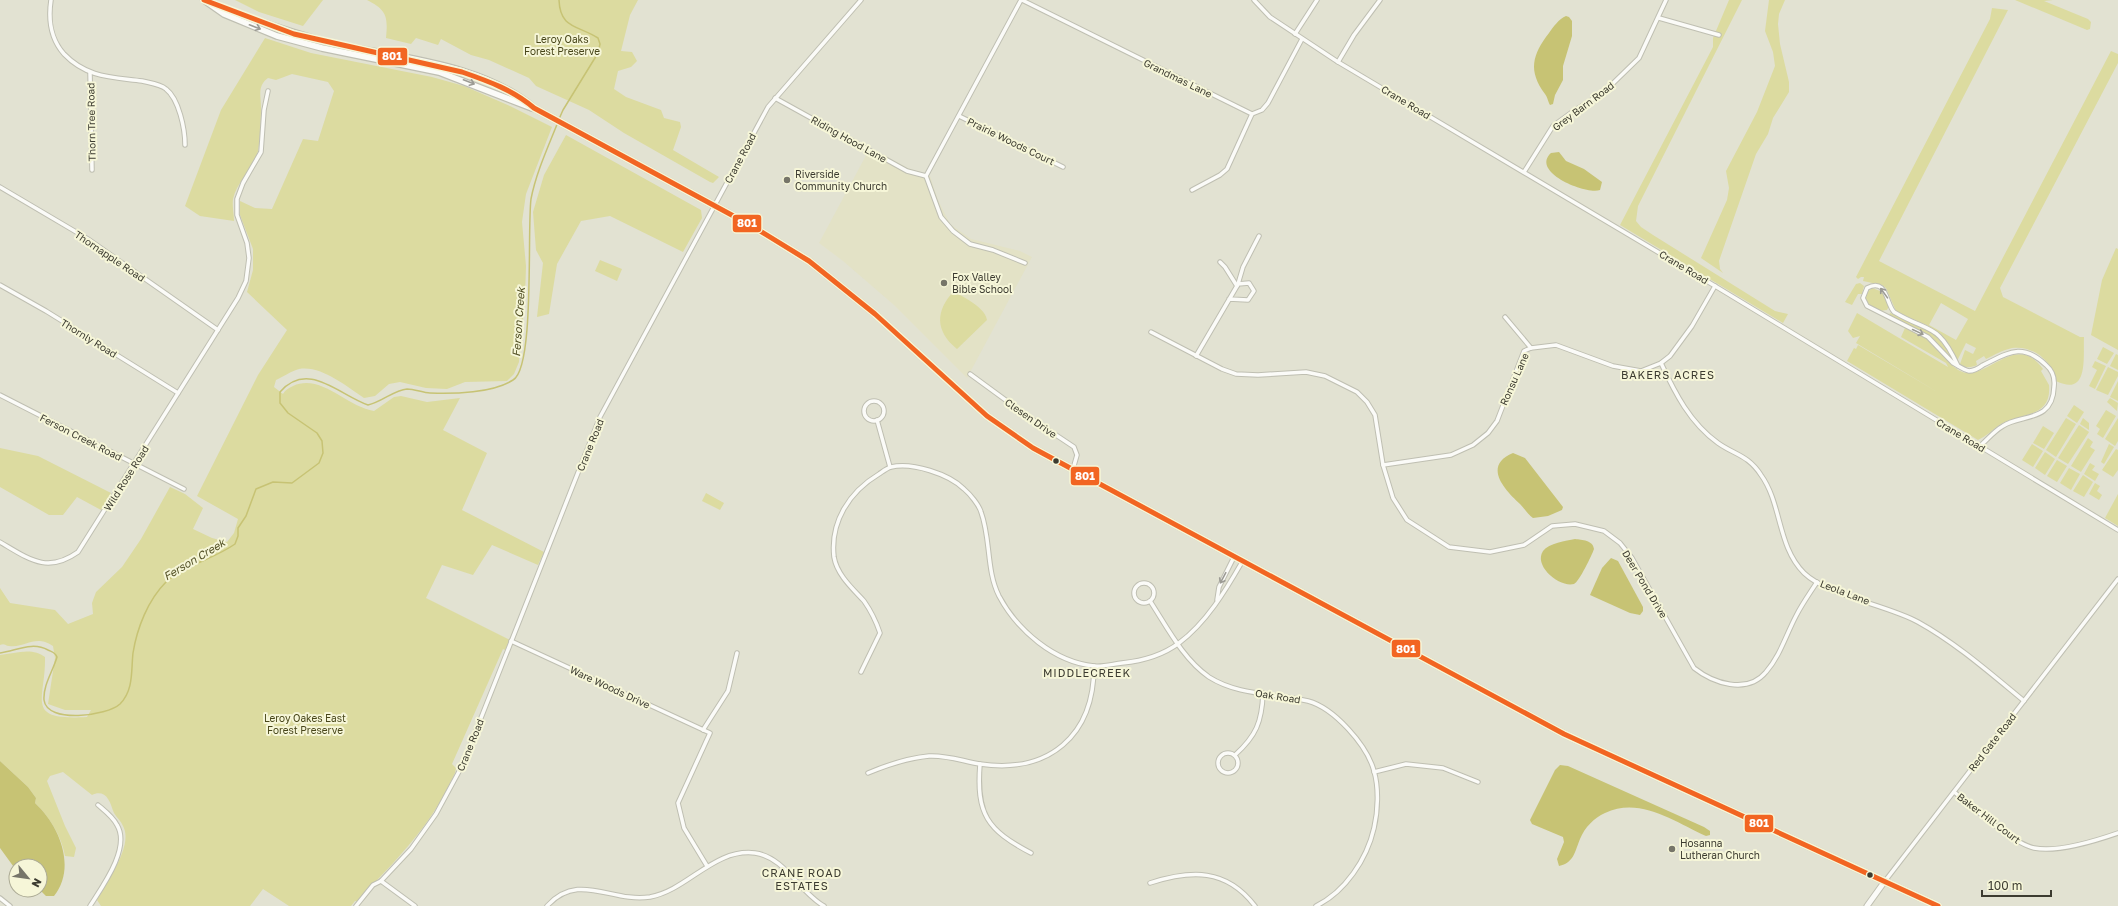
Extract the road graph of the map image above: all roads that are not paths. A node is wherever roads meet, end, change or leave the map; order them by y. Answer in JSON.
{"nodes":[{"id":1,"x":51,"y":0,"type":"edge"},
{"id":2,"x":861,"y":0,"type":"edge"},
{"id":3,"x":1022,"y":0,"type":"edge"},
{"id":4,"x":1254,"y":0,"type":"edge"},
{"id":5,"x":1317,"y":0,"type":"edge"},
{"id":6,"x":1380,"y":0,"type":"edge"},
{"id":7,"x":1666,"y":0,"type":"edge"},
{"id":8,"x":206,"y":1,"type":"edge"},
{"id":9,"x":1659,"y":18,"type":"junction"},
{"id":10,"x":1295,"y":34,"type":"junction"},
{"id":11,"x":1719,"y":35,"type":"dead end"},
{"id":12,"x":1302,"y":39,"type":"junction"},
{"id":13,"x":1338,"y":62,"type":"junction"},
{"id":14,"x":90,"y":73,"type":"junction"},
{"id":15,"x":268,"y":91,"type":"dead end"},
{"id":16,"x":775,"y":98,"type":"junction"},
{"id":17,"x":1252,"y":114,"type":"junction"},
{"id":18,"x":959,"y":116,"type":"junction"},
{"id":19,"x":185,"y":145,"type":"dead end"},
{"id":20,"x":1063,"y":167,"type":"dead end"},
{"id":21,"x":92,"y":170,"type":"dead end"},
{"id":22,"x":1524,"y":172,"type":"junction"},
{"id":23,"x":926,"y":176,"type":"junction"},
{"id":24,"x":0,"y":187,"type":"edge"},
{"id":25,"x":1192,"y":190,"type":"dead end"},
{"id":26,"x":714,"y":206,"type":"junction"},
{"id":27,"x":1259,"y":236,"type":"dead end"},
{"id":28,"x":1220,"y":262,"type":"dead end"},
{"id":29,"x":1025,"y":263,"type":"dead end"},
{"id":30,"x":0,"y":285,"type":"edge"},
{"id":31,"x":1237,"y":285,"type":"junction"},
{"id":32,"x":1715,"y":286,"type":"junction"},
{"id":33,"x":1229,"y":299,"type":"junction"},
{"id":34,"x":1892,"y":310,"type":"junction"},
{"id":35,"x":1884,"y":314,"type":"junction"},
{"id":36,"x":1505,"y":318,"type":"dead end"},
{"id":37,"x":218,"y":330,"type":"junction"},
{"id":38,"x":1151,"y":332,"type":"dead end"},
{"id":39,"x":1531,"y":348,"type":"junction"},
{"id":40,"x":1196,"y":356,"type":"junction"},
{"id":41,"x":1661,"y":363,"type":"junction"},
{"id":42,"x":1958,"y":366,"type":"junction"},
{"id":43,"x":970,"y":374,"type":"dead end"},
{"id":44,"x":178,"y":393,"type":"junction"},
{"id":45,"x":0,"y":395,"type":"edge"},
{"id":46,"x":877,"y":420,"type":"junction"},
{"id":47,"x":1980,"y":446,"type":"junction"},
{"id":48,"x":134,"y":464,"type":"junction"},
{"id":49,"x":1383,"y":464,"type":"junction"},
{"id":50,"x":890,"y":467,"type":"junction"},
{"id":51,"x":1072,"y":469,"type":"junction"},
{"id":52,"x":184,"y":489,"type":"dead end"},
{"id":53,"x":2118,"y":530,"type":"edge"},
{"id":54,"x":0,"y":542,"type":"edge"},
{"id":55,"x":1234,"y":557,"type":"junction"},
{"id":56,"x":1242,"y":562,"type":"junction"},
{"id":57,"x":2118,"y":578,"type":"edge"},
{"id":58,"x":1818,"y":582,"type":"junction"},
{"id":59,"x":1217,"y":600,"type":"junction"},
{"id":60,"x":1150,"y":601,"type":"junction"},
{"id":61,"x":511,"y":641,"type":"junction"},
{"id":62,"x":1178,"y":644,"type":"junction"},
{"id":63,"x":736,"y":653,"type":"dead end"},
{"id":64,"x":1094,"y":666,"type":"junction"},
{"id":65,"x":862,"y":672,"type":"dead end"},
{"id":66,"x":1263,"y":693,"type":"junction"},
{"id":67,"x":2024,"y":701,"type":"junction"},
{"id":68,"x":703,"y":730,"type":"junction"},
{"id":69,"x":1235,"y":755,"type":"junction"},
{"id":70,"x":980,"y":764,"type":"junction"},
{"id":71,"x":1374,"y":772,"type":"junction"},
{"id":72,"x":868,"y":773,"type":"dead end"},
{"id":73,"x":1478,"y":782,"type":"dead end"},
{"id":74,"x":1954,"y":792,"type":"junction"},
{"id":75,"x":98,"y":805,"type":"dead end"},
{"id":76,"x":2118,"y":833,"type":"edge"},
{"id":77,"x":1031,"y":853,"type":"dead end"},
{"id":78,"x":707,"y":866,"type":"junction"},
{"id":79,"x":381,"y":881,"type":"junction"},
{"id":80,"x":1885,"y":881,"type":"junction"},
{"id":81,"x":1150,"y":882,"type":"dead end"},
{"id":82,"x":0,"y":898,"type":"edge"},
{"id":83,"x":10,"y":906,"type":"edge"},
{"id":84,"x":90,"y":906,"type":"edge"},
{"id":85,"x":356,"y":906,"type":"edge"},
{"id":86,"x":415,"y":906,"type":"edge"},
{"id":87,"x":546,"y":906,"type":"edge"},
{"id":88,"x":824,"y":906,"type":"edge"},
{"id":89,"x":1255,"y":906,"type":"edge"},
{"id":90,"x":1316,"y":906,"type":"edge"},
{"id":91,"x":1867,"y":906,"type":"edge"},
{"id":92,"x":1938,"y":906,"type":"edge"}],
"edges":[{"from":1,"to":14,"type":"street"},
{"from":2,"to":16,"type":"street","name":"Crane Road"},
{"from":3,"to":17,"type":"street","name":"Grandmas Lane"},
{"from":3,"to":18,"type":"street","name":"Grandmas Lane"},
{"from":4,"to":10,"type":"street","name":"Crane Road"},
{"from":5,"to":10,"type":"street"},
{"from":6,"to":13,"type":"street"},
{"from":7,"to":9,"type":"street","name":"Grey Barn Road"},
{"from":8,"to":26,"type":"main road"},
{"from":9,"to":11,"type":"street"},
{"from":9,"to":22,"type":"street","name":"Grey Barn Road"},
{"from":10,"to":12,"type":"street","name":"Crane Road"},
{"from":12,"to":13,"type":"street","name":"Crane Road"},
{"from":12,"to":17,"type":"street"},
{"from":13,"to":22,"type":"street","name":"Crane Road"},
{"from":14,"to":19,"type":"street"},
{"from":14,"to":21,"type":"street","name":"Thorn Tree Road"},
{"from":15,"to":37,"type":"street","name":"Wild Rose Road"},
{"from":16,"to":23,"type":"street","name":"Riding Hood Lane"},
{"from":16,"to":26,"type":"street","name":"Crane Road"},
{"from":17,"to":25,"type":"street"},
{"from":18,"to":20,"type":"street","name":"Prairie Woods Court"},
{"from":18,"to":23,"type":"street"},
{"from":22,"to":32,"type":"street","name":"Crane Road"},
{"from":23,"to":29,"type":"street"},
{"from":24,"to":37,"type":"street","name":"Thornapple Road"},
{"from":26,"to":51,"type":"main road"},
{"from":26,"to":61,"type":"street","name":"Crane Road"},
{"from":27,"to":31,"type":"street"},
{"from":28,"to":31,"type":"street"},
{"from":30,"to":44,"type":"street","name":"Thornly Road"},
{"from":31,"to":33,"type":"street"},
{"from":31,"to":33,"type":"street"},
{"from":32,"to":41,"type":"street","name":"Ronsu Lane"},
{"from":32,"to":47,"type":"street","name":"Crane Road"},
{"from":33,"to":40,"type":"street"},
{"from":34,"to":35,"type":"street"},
{"from":34,"to":35,"type":"street","one_way":true},
{"from":34,"to":42,"type":"street"},
{"from":35,"to":42,"type":"street","one_way":true},
{"from":36,"to":39,"type":"street"},
{"from":37,"to":44,"type":"street","name":"Wild Rose Road"},
{"from":38,"to":40,"type":"street","name":"Deer Pond Drive"},
{"from":39,"to":41,"type":"street","name":"Ronsu Lane"},
{"from":39,"to":49,"type":"street","name":"Ronsu Lane"},
{"from":40,"to":49,"type":"street","name":"Deer Pond Drive"},
{"from":41,"to":58,"type":"street","name":"Leola Lane"},
{"from":42,"to":47,"type":"street"},
{"from":43,"to":51,"type":"street","name":"Clesen Drive"},
{"from":44,"to":48,"type":"street","name":"Wild Rose Road"},
{"from":45,"to":48,"type":"street","name":"Ferson Creek Road"},
{"from":46,"to":46,"type":"street"},
{"from":46,"to":50,"type":"street"},
{"from":47,"to":53,"type":"street","name":"Crane Road"},
{"from":48,"to":52,"type":"street","name":"Ferson Creek Road"},
{"from":48,"to":54,"type":"street","name":"Wild Rose Road"},
{"from":49,"to":58,"type":"street","name":"Deer Pond Drive"},
{"from":50,"to":64,"type":"street"},
{"from":50,"to":65,"type":"street"},
{"from":51,"to":55,"type":"main road"},
{"from":55,"to":56,"type":"main road"},
{"from":55,"to":59,"type":"street","one_way":true},
{"from":56,"to":59,"type":"street"},
{"from":56,"to":80,"type":"main road"},
{"from":57,"to":67,"type":"street","name":"Red Gate Road"},
{"from":58,"to":67,"type":"street","name":"Leola Lane"},
{"from":59,"to":62,"type":"street"},
{"from":60,"to":60,"type":"street"},
{"from":60,"to":62,"type":"street","name":"Oak Road"},
{"from":61,"to":68,"type":"street","name":"Ware Woods Drive"},
{"from":61,"to":79,"type":"street","name":"Crane Road"},
{"from":62,"to":64,"type":"street"},
{"from":62,"to":66,"type":"street","name":"Oak Road"},
{"from":63,"to":68,"type":"street"},
{"from":64,"to":70,"type":"street"},
{"from":66,"to":69,"type":"street"},
{"from":66,"to":71,"type":"street","name":"Oak Road"},
{"from":67,"to":74,"type":"street","name":"Red Gate Road"},
{"from":68,"to":78,"type":"street","name":"Ware Woods Drive"},
{"from":69,"to":69,"type":"street"},
{"from":70,"to":72,"type":"street"},
{"from":70,"to":77,"type":"street"},
{"from":71,"to":73,"type":"street"},
{"from":71,"to":90,"type":"street","name":"Oak Road"},
{"from":74,"to":76,"type":"street","name":"Baker Hill Court"},
{"from":74,"to":80,"type":"street","name":"Red Gate Road"},
{"from":75,"to":84,"type":"street"},
{"from":78,"to":87,"type":"street"},
{"from":78,"to":88,"type":"street"},
{"from":79,"to":85,"type":"street","name":"Crane Road"},
{"from":79,"to":86,"type":"street"},
{"from":80,"to":91,"type":"main road","name":"Red Gate Road"},
{"from":80,"to":92,"type":"main road"},
{"from":81,"to":89,"type":"street"},
{"from":82,"to":83,"type":"street"}]}
